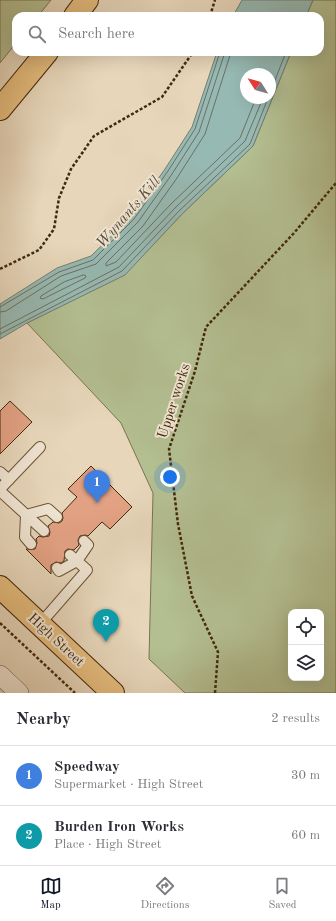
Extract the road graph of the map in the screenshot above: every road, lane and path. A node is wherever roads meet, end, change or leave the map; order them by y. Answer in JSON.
{"nodes":[{"id":1,"x":87,"y":0,"type":"edge"},
{"id":2,"x":215,"y":0,"type":"edge"},
{"id":3,"x":78,"y":12,"type":"edge"},
{"id":4,"x":211,"y":12,"type":"edge"},
{"id":5,"x":44,"y":56,"type":"edge"},
{"id":6,"x":190,"y":56,"type":"edge"},
{"id":7,"x":0,"y":109,"type":"edge"},
{"id":8,"x":336,"y":183,"type":"edge"},
{"id":9,"x":0,"y":269,"type":"edge"},
{"id":10,"x":40,"y":447,"type":"dead end"},
{"id":11,"x":0,"y":472,"type":"edge"},
{"id":12,"x":9,"y":480,"type":"junction"},
{"id":13,"x":0,"y":490,"type":"edge"},
{"id":14,"x":26,"y":514,"type":"junction"},
{"id":15,"x":57,"y":517,"type":"dead end"},
{"id":16,"x":44,"y":531,"type":"dead end"},
{"id":17,"x":84,"y":541,"type":"dead end"},
{"id":18,"x":31,"y":544,"type":"dead end"},
{"id":19,"x":74,"y":558,"type":"junction"},
{"id":20,"x":57,"y":568,"type":"dead end"},
{"id":21,"x":0,"y":587,"type":"edge"},
{"id":22,"x":0,"y":624,"type":"edge"},
{"id":23,"x":40,"y":624,"type":"junction"},
{"id":24,"x":0,"y":675,"type":"edge"},
{"id":25,"x":20,"y":693,"type":"edge"},
{"id":26,"x":75,"y":693,"type":"edge"},
{"id":27,"x":113,"y":693,"type":"edge"},
{"id":28,"x":215,"y":693,"type":"edge"}],
"edges":[{"from":1,"to":3,"type":"main road"},
{"from":2,"to":4,"type":"path"},
{"from":5,"to":7,"type":"main road"},
{"from":6,"to":9,"type":"path"},
{"from":8,"to":28,"type":"path","name":"Upper works"},
{"from":10,"to":12,"type":"lane"},
{"from":11,"to":12,"type":"lane"},
{"from":12,"to":13,"type":"lane"},
{"from":13,"to":14,"type":"lane"},
{"from":14,"to":15,"type":"lane"},
{"from":14,"to":16,"type":"lane"},
{"from":14,"to":18,"type":"lane"},
{"from":17,"to":19,"type":"lane"},
{"from":19,"to":20,"type":"lane"},
{"from":19,"to":23,"type":"lane"},
{"from":21,"to":23,"type":"main road","name":"High Street"},
{"from":22,"to":26,"type":"path"},
{"from":23,"to":27,"type":"main road","name":"High Street"},
{"from":24,"to":25,"type":"street"}]}
